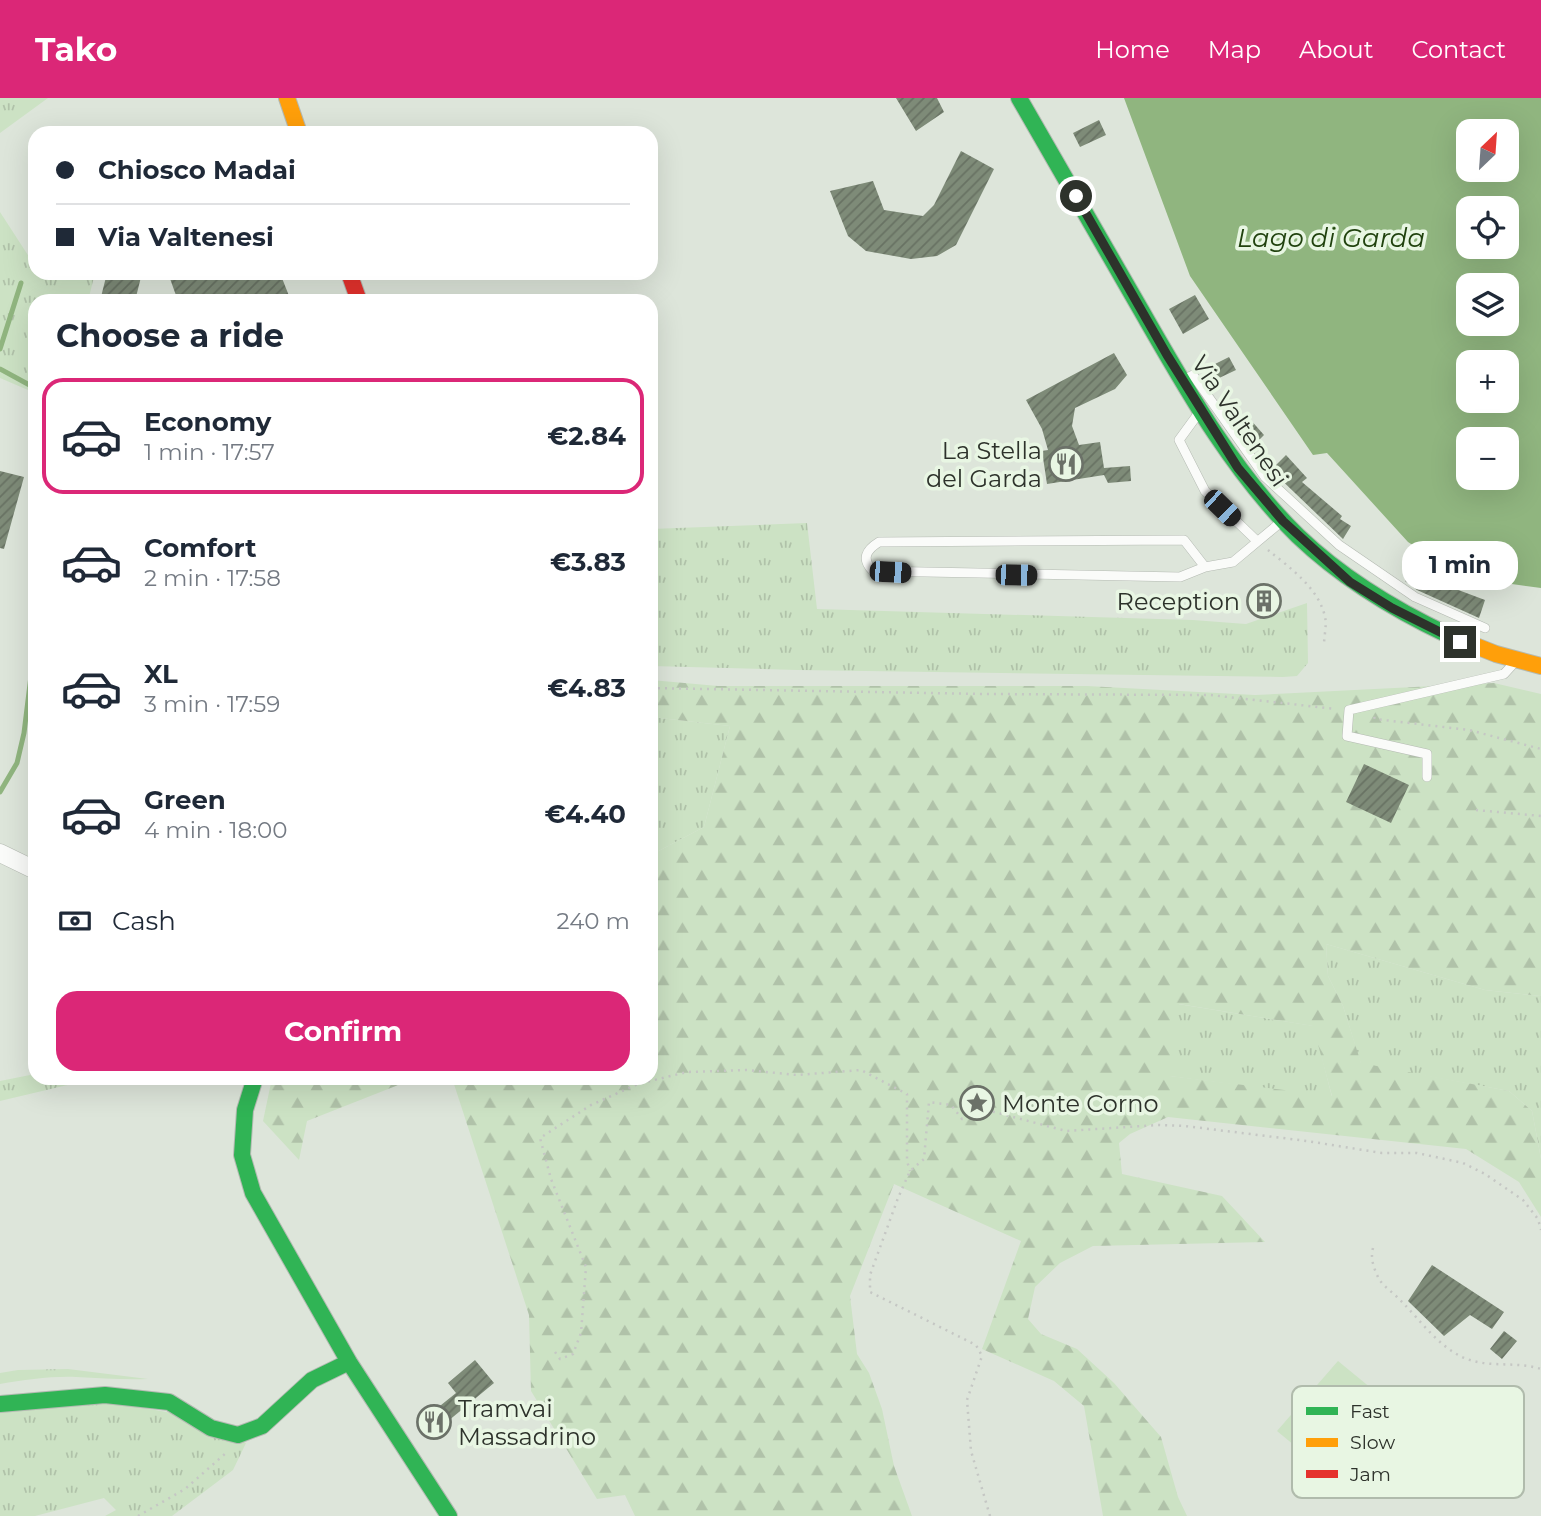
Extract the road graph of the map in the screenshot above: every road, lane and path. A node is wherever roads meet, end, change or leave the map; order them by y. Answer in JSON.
{"nodes":[{"id":1,"x":287,"y":98,"type":"edge"},
{"id":2,"x":1019,"y":98,"type":"edge"},
{"id":3,"x":297,"y":126,"type":"edge"},
{"id":4,"x":1186,"y":364,"type":"dead end"},
{"id":5,"x":1188,"y":378,"type":"junction"},
{"id":6,"x":1202,"y":410,"type":"junction"},
{"id":7,"x":1283,"y":521,"type":"junction"},
{"id":8,"x":1257,"y":541,"type":"junction"},
{"id":9,"x":1205,"y":567,"type":"junction"},
{"id":10,"x":1485,"y":628,"type":"dead end"},
{"id":11,"x":1324,"y":645,"type":"dead end"},
{"id":12,"x":1517,"y":660,"type":"junction"},
{"id":13,"x":1541,"y":666,"type":"edge"},
{"id":14,"x":658,"y":688,"type":"edge"},
{"id":15,"x":1372,"y":704,"type":"junction"},
{"id":16,"x":1349,"y":710,"type":"junction"},
{"id":17,"x":1541,"y":749,"type":"edge"},
{"id":18,"x":1427,"y":777,"type":"dead end"},
{"id":19,"x":1476,"y":810,"type":"dead end"},
{"id":20,"x":1541,"y":816,"type":"edge"},
{"id":21,"x":0,"y":853,"type":"edge"},
{"id":22,"x":28,"y":867,"type":"edge"},
{"id":23,"x":658,"y":1079,"type":"edge"},
{"id":24,"x":253,"y":1085,"type":"edge"},
{"id":25,"x":636,"y":1085,"type":"edge"},
{"id":26,"x":910,"y":1171,"type":"junction"},
{"id":27,"x":1541,"y":1230,"type":"edge"},
{"id":28,"x":1373,"y":1248,"type":"dead end"},
{"id":29,"x":555,"y":1352,"type":"dead end"},
{"id":30,"x":345,"y":1364,"type":"junction"},
{"id":31,"x":1541,"y":1368,"type":"edge"},
{"id":32,"x":0,"y":1404,"type":"edge"},
{"id":33,"x":238,"y":1435,"type":"junction"},
{"id":34,"x":138,"y":1516,"type":"edge"},
{"id":35,"x":449,"y":1516,"type":"edge"},
{"id":36,"x":990,"y":1516,"type":"edge"}],
"edges":[{"from":1,"to":3,"type":"street"},
{"from":2,"to":5,"type":"street","name":"Via Valtenesi"},
{"from":4,"to":5,"type":"lane"},
{"from":5,"to":6,"type":"street","name":"Via Valtenesi"},
{"from":5,"to":10,"type":"lane"},
{"from":6,"to":7,"type":"street","name":"Via Valtenesi"},
{"from":6,"to":8,"type":"lane"},
{"from":7,"to":8,"type":"lane"},
{"from":7,"to":12,"type":"street","name":"Via Valtenesi"},
{"from":8,"to":9,"type":"lane"},
{"from":8,"to":11,"type":"path"},
{"from":9,"to":9,"type":"lane"},
{"from":12,"to":13,"type":"street","name":"Via Valtenesi"},
{"from":12,"to":15,"type":"lane"},
{"from":14,"to":16,"type":"path"},
{"from":15,"to":16,"type":"lane"},
{"from":15,"to":17,"type":"path"},
{"from":16,"to":18,"type":"lane"},
{"from":19,"to":20,"type":"path"},
{"from":21,"to":22,"type":"street"},
{"from":23,"to":26,"type":"path"},
{"from":24,"to":30,"type":"street"},
{"from":25,"to":29,"type":"path"},
{"from":26,"to":27,"type":"path"},
{"from":26,"to":36,"type":"path"},
{"from":28,"to":31,"type":"path"},
{"from":30,"to":33,"type":"street"},
{"from":30,"to":35,"type":"street"},
{"from":32,"to":33,"type":"street"},
{"from":33,"to":34,"type":"path"}]}
